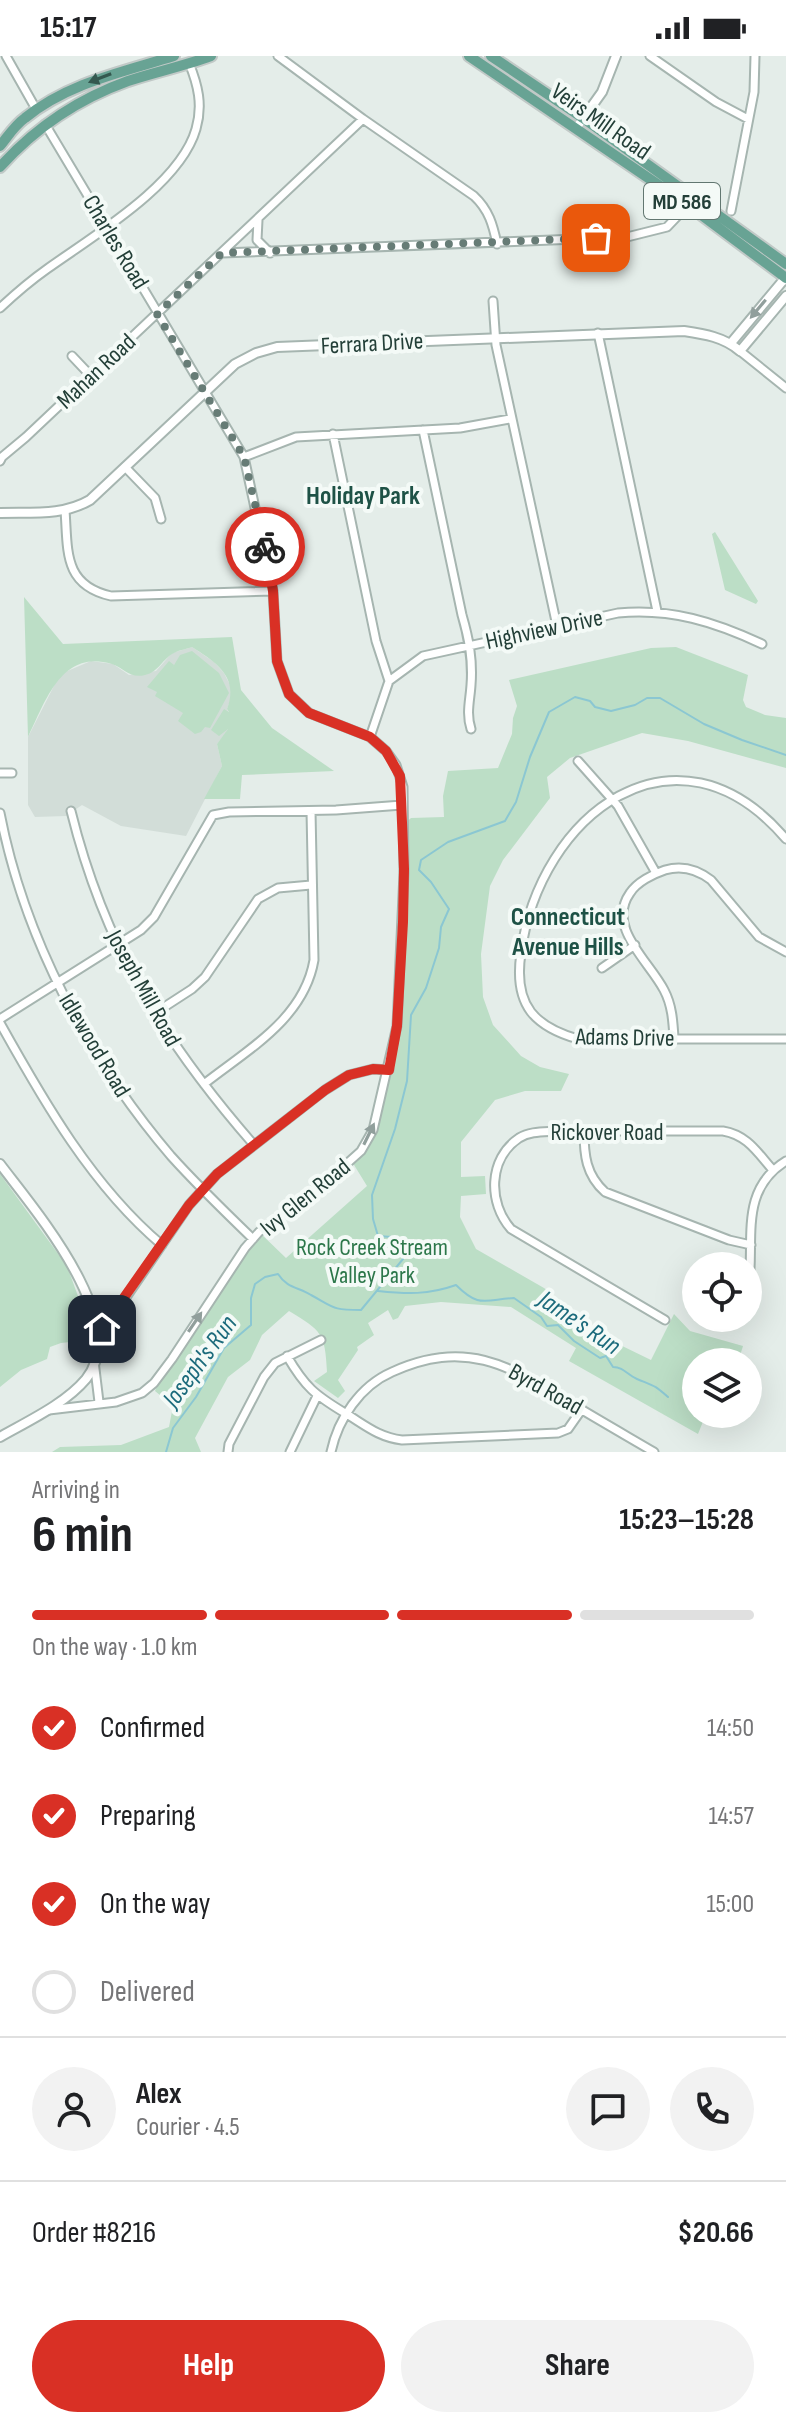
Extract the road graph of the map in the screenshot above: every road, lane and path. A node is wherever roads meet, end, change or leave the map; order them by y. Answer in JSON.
{"nodes":[{"id":1,"x":6,"y":56,"type":"edge"},
{"id":2,"x":174,"y":56,"type":"edge"},
{"id":3,"x":211,"y":56,"type":"edge"},
{"id":4,"x":278,"y":56,"type":"edge"},
{"id":5,"x":469,"y":56,"type":"edge"},
{"id":6,"x":491,"y":56,"type":"edge"},
{"id":7,"x":616,"y":56,"type":"edge"},
{"id":8,"x":650,"y":56,"type":"edge"},
{"id":9,"x":755,"y":56,"type":"edge"},
{"id":10,"x":189,"y":63,"type":"junction"},
{"id":11,"x":36,"y":109,"type":"junction"},
{"id":12,"x":363,"y":119,"type":"junction"},
{"id":13,"x":748,"y":119,"type":"junction"},
{"id":14,"x":580,"y":122,"type":"junction"},
{"id":15,"x":45,"y":124,"type":"junction"},
{"id":16,"x":0,"y":146,"type":"edge"},
{"id":17,"x":0,"y":167,"type":"edge"},
{"id":18,"x":688,"y":205,"type":"junction"},
{"id":19,"x":731,"y":211,"type":"dead end"},
{"id":20,"x":258,"y":220,"type":"junction"},
{"id":21,"x":106,"y":229,"type":"junction"},
{"id":22,"x":497,"y":244,"type":"junction"},
{"id":23,"x":222,"y":253,"type":"junction"},
{"id":24,"x":270,"y":253,"type":"junction"},
{"id":25,"x":786,"y":264,"type":"edge"},
{"id":26,"x":786,"y":277,"type":"edge"},
{"id":27,"x":786,"y":296,"type":"edge"},
{"id":28,"x":493,"y":301,"type":"dead end"},
{"id":29,"x":0,"y":308,"type":"edge"},
{"id":30,"x":157,"y":314,"type":"junction"},
{"id":31,"x":598,"y":333,"type":"junction"},
{"id":32,"x":494,"y":337,"type":"junction"},
{"id":33,"x":731,"y":343,"type":"junction"},
{"id":34,"x":740,"y":351,"type":"junction"},
{"id":35,"x":72,"y":356,"type":"dead end"},
{"id":36,"x":90,"y":375,"type":"junction"},
{"id":37,"x":786,"y":388,"type":"edge"},
{"id":38,"x":205,"y":393,"type":"junction"},
{"id":39,"x":510,"y":419,"type":"junction"},
{"id":40,"x":423,"y":430,"type":"junction"},
{"id":41,"x":333,"y":434,"type":"junction"},
{"id":42,"x":0,"y":457,"type":"edge"},
{"id":43,"x":244,"y":457,"type":"junction"},
{"id":44,"x":125,"y":467,"type":"junction"},
{"id":45,"x":65,"y":510,"type":"junction"},
{"id":46,"x":0,"y":513,"type":"edge"},
{"id":47,"x":161,"y":519,"type":"dead end"},
{"id":48,"x":273,"y":591,"type":"junction"},
{"id":49,"x":657,"y":611,"type":"junction"},
{"id":50,"x":557,"y":626,"type":"junction"},
{"id":51,"x":762,"y":644,"type":"dead end"},
{"id":52,"x":471,"y":645,"type":"junction"},
{"id":53,"x":389,"y":681,"type":"junction"},
{"id":54,"x":471,"y":729,"type":"dead end"},
{"id":55,"x":370,"y":737,"type":"junction"},
{"id":56,"x":578,"y":761,"type":"dead end"},
{"id":57,"x":0,"y":773,"type":"edge"},
{"id":58,"x":12,"y":773,"type":"dead end"},
{"id":59,"x":612,"y":799,"type":"junction"},
{"id":60,"x":402,"y":805,"type":"junction"},
{"id":61,"x":71,"y":811,"type":"dead end"},
{"id":62,"x":311,"y":811,"type":"junction"},
{"id":63,"x":0,"y":813,"type":"edge"},
{"id":64,"x":786,"y":839,"type":"edge"},
{"id":65,"x":656,"y":873,"type":"junction"},
{"id":66,"x":311,"y":885,"type":"junction"},
{"id":67,"x":117,"y":945,"type":"junction"},
{"id":68,"x":635,"y":945,"type":"junction"},
{"id":69,"x":786,"y":952,"type":"edge"},
{"id":70,"x":602,"y":968,"type":"dead end"},
{"id":71,"x":58,"y":983,"type":"junction"},
{"id":72,"x":155,"y":1013,"type":"junction"},
{"id":73,"x":0,"y":1021,"type":"edge"},
{"id":74,"x":674,"y":1038,"type":"junction"},
{"id":75,"x":786,"y":1039,"type":"edge"},
{"id":76,"x":389,"y":1070,"type":"junction"},
{"id":77,"x":204,"y":1084,"type":"junction"},
{"id":78,"x":584,"y":1131,"type":"junction"},
{"id":79,"x":254,"y":1145,"type":"junction"},
{"id":80,"x":786,"y":1161,"type":"edge"},
{"id":81,"x":0,"y":1164,"type":"edge"},
{"id":82,"x":772,"y":1169,"type":"junction"},
{"id":83,"x":202,"y":1189,"type":"junction"},
{"id":84,"x":253,"y":1239,"type":"junction"},
{"id":85,"x":162,"y":1245,"type":"junction"},
{"id":86,"x":751,"y":1245,"type":"junction"},
{"id":87,"x":751,"y":1252,"type":"edge"},
{"id":88,"x":665,"y":1320,"type":"dead end"},
{"id":89,"x":97,"y":1334,"type":"junction"},
{"id":90,"x":321,"y":1340,"type":"dead end"},
{"id":91,"x":287,"y":1356,"type":"junction"},
{"id":92,"x":94,"y":1361,"type":"junction"},
{"id":93,"x":317,"y":1396,"type":"junction"},
{"id":94,"x":99,"y":1402,"type":"junction"},
{"id":95,"x":582,"y":1409,"type":"junction"},
{"id":96,"x":43,"y":1411,"type":"junction"},
{"id":97,"x":345,"y":1413,"type":"junction"},
{"id":98,"x":0,"y":1437,"type":"edge"},
{"id":99,"x":228,"y":1452,"type":"edge"},
{"id":100,"x":290,"y":1452,"type":"edge"},
{"id":101,"x":331,"y":1452,"type":"edge"},
{"id":102,"x":654,"y":1452,"type":"edge"}],
"edges":[{"from":1,"to":11,"type":"street"},
{"from":2,"to":11,"type":"main road","one_way":true},
{"from":3,"to":10,"type":"main road"},
{"from":4,"to":12,"type":"street"},
{"from":5,"to":14,"type":"main road","name":"Veirs Mill Road","number":"MD 586"},
{"from":6,"to":14,"type":"main road","name":"Veirs Mill Road","number":"MD 586"},
{"from":7,"to":14,"type":"street"},
{"from":8,"to":13,"type":"street"},
{"from":9,"to":13,"type":"street"},
{"from":10,"to":15,"type":"main road"},
{"from":10,"to":21,"type":"street"},
{"from":11,"to":16,"type":"main road"},
{"from":12,"to":20,"type":"street","name":"Mahan Road"},
{"from":12,"to":22,"type":"street"},
{"from":13,"to":19,"type":"street"},
{"from":14,"to":18,"type":"main road","name":"Veirs Mill Road","number":"MD 586"},
{"from":14,"to":25,"type":"main road","name":"Veirs Mill Road","number":"MD 586"},
{"from":15,"to":17,"type":"main road"},
{"from":15,"to":21,"type":"street","name":"Charles Road"},
{"from":18,"to":22,"type":"street"},
{"from":18,"to":26,"type":"main road","name":"Veirs Mill Road","number":"MD 586"},
{"from":20,"to":23,"type":"street","name":"Mahan Road"},
{"from":20,"to":24,"type":"street"},
{"from":21,"to":29,"type":"street"},
{"from":21,"to":30,"type":"street","name":"Charles Road"},
{"from":22,"to":24,"type":"street"},
{"from":23,"to":24,"type":"street"},
{"from":23,"to":30,"type":"street","name":"Mahan Road"},
{"from":26,"to":33,"type":"street","one_way":true},
{"from":27,"to":34,"type":"street"},
{"from":28,"to":32,"type":"street"},
{"from":30,"to":36,"type":"street","name":"Mahan Road"},
{"from":30,"to":38,"type":"street","name":"Charles Road"},
{"from":31,"to":32,"type":"street","name":"Ferrara Drive"},
{"from":31,"to":33,"type":"street","name":"Ferrara Drive"},
{"from":31,"to":49,"type":"street"},
{"from":32,"to":38,"type":"street","name":"Ferrara Drive"},
{"from":32,"to":39,"type":"street"},
{"from":33,"to":34,"type":"street","name":"Ferrara Drive"},
{"from":34,"to":37,"type":"street","name":"Ferrara Drive"},
{"from":35,"to":36,"type":"street"},
{"from":36,"to":42,"type":"street","name":"Mahan Road"},
{"from":38,"to":43,"type":"street","name":"Charles Road"},
{"from":38,"to":44,"type":"street","name":"Ferrara Drive"},
{"from":39,"to":40,"type":"street"},
{"from":39,"to":50,"type":"street"},
{"from":40,"to":41,"type":"street"},
{"from":40,"to":52,"type":"street"},
{"from":41,"to":43,"type":"street"},
{"from":41,"to":53,"type":"street"},
{"from":43,"to":48,"type":"street","name":"Charles Road"},
{"from":44,"to":45,"type":"street","name":"Ferrara Drive"},
{"from":44,"to":47,"type":"street"},
{"from":45,"to":46,"type":"street","name":"Ferrara Drive"},
{"from":45,"to":48,"type":"street"},
{"from":48,"to":55,"type":"street","name":"Charles Road"},
{"from":49,"to":50,"type":"street","name":"Highview Drive"},
{"from":49,"to":51,"type":"street","name":"Highview Drive"},
{"from":50,"to":52,"type":"street","name":"Highview Drive"},
{"from":52,"to":53,"type":"street","name":"Highview Drive"},
{"from":52,"to":54,"type":"street"},
{"from":53,"to":55,"type":"street"},
{"from":55,"to":60,"type":"street","name":"Charles Road"},
{"from":56,"to":59,"type":"street"},
{"from":57,"to":58,"type":"street"},
{"from":59,"to":64,"type":"street","name":"Adams Drive"},
{"from":59,"to":65,"type":"street"},
{"from":59,"to":74,"type":"street","name":"Adams Drive"},
{"from":60,"to":62,"type":"street"},
{"from":60,"to":76,"type":"street","name":"Ivy Glen Road"},
{"from":61,"to":67,"type":"street","name":"Joseph Mill Road"},
{"from":62,"to":66,"type":"street"},
{"from":62,"to":67,"type":"street"},
{"from":63,"to":71,"type":"street","name":"Idlewood Road"},
{"from":65,"to":68,"type":"street"},
{"from":65,"to":69,"type":"street"},
{"from":66,"to":72,"type":"street"},
{"from":66,"to":77,"type":"street"},
{"from":67,"to":71,"type":"street"},
{"from":67,"to":72,"type":"street","name":"Joseph Mill Road"},
{"from":68,"to":70,"type":"street"},
{"from":68,"to":74,"type":"street"},
{"from":71,"to":73,"type":"street"},
{"from":71,"to":83,"type":"street","name":"Idlewood Road"},
{"from":72,"to":77,"type":"street","name":"Joseph Mill Road"},
{"from":73,"to":85,"type":"street"},
{"from":74,"to":75,"type":"street","name":"Adams Drive"},
{"from":76,"to":79,"type":"street"},
{"from":84,"to":76,"type":"street","name":"Ivy Glen Road","one_way":true},
{"from":77,"to":79,"type":"street","name":"Joseph Mill Road"},
{"from":78,"to":82,"type":"street","name":"Rickover Road"},
{"from":78,"to":86,"type":"street"},
{"from":78,"to":88,"type":"street","name":"Rickover Road"},
{"from":79,"to":83,"type":"street"},
{"from":80,"to":82,"type":"street"},
{"from":81,"to":89,"type":"street"},
{"from":82,"to":86,"type":"street"},
{"from":83,"to":84,"type":"street","name":"Idlewood Road"},
{"from":83,"to":85,"type":"street"},
{"from":94,"to":84,"type":"street","name":"Ivy Glen Road","one_way":true},
{"from":85,"to":89,"type":"street"},
{"from":86,"to":87,"type":"street"},
{"from":89,"to":92,"type":"street"},
{"from":90,"to":91,"type":"street"},
{"from":91,"to":93,"type":"street"},
{"from":91,"to":99,"type":"street"},
{"from":92,"to":94,"type":"street"},
{"from":92,"to":96,"type":"street"},
{"from":93,"to":97,"type":"street"},
{"from":93,"to":100,"type":"street"},
{"from":94,"to":96,"type":"street","name":"Ivy Glen Road"},
{"from":95,"to":97,"type":"street"},
{"from":95,"to":97,"type":"street","name":"Byrd Road"},
{"from":95,"to":102,"type":"street","name":"Byrd Road"},
{"from":96,"to":98,"type":"street"},
{"from":97,"to":101,"type":"street","name":"Byrd Road"}]}
